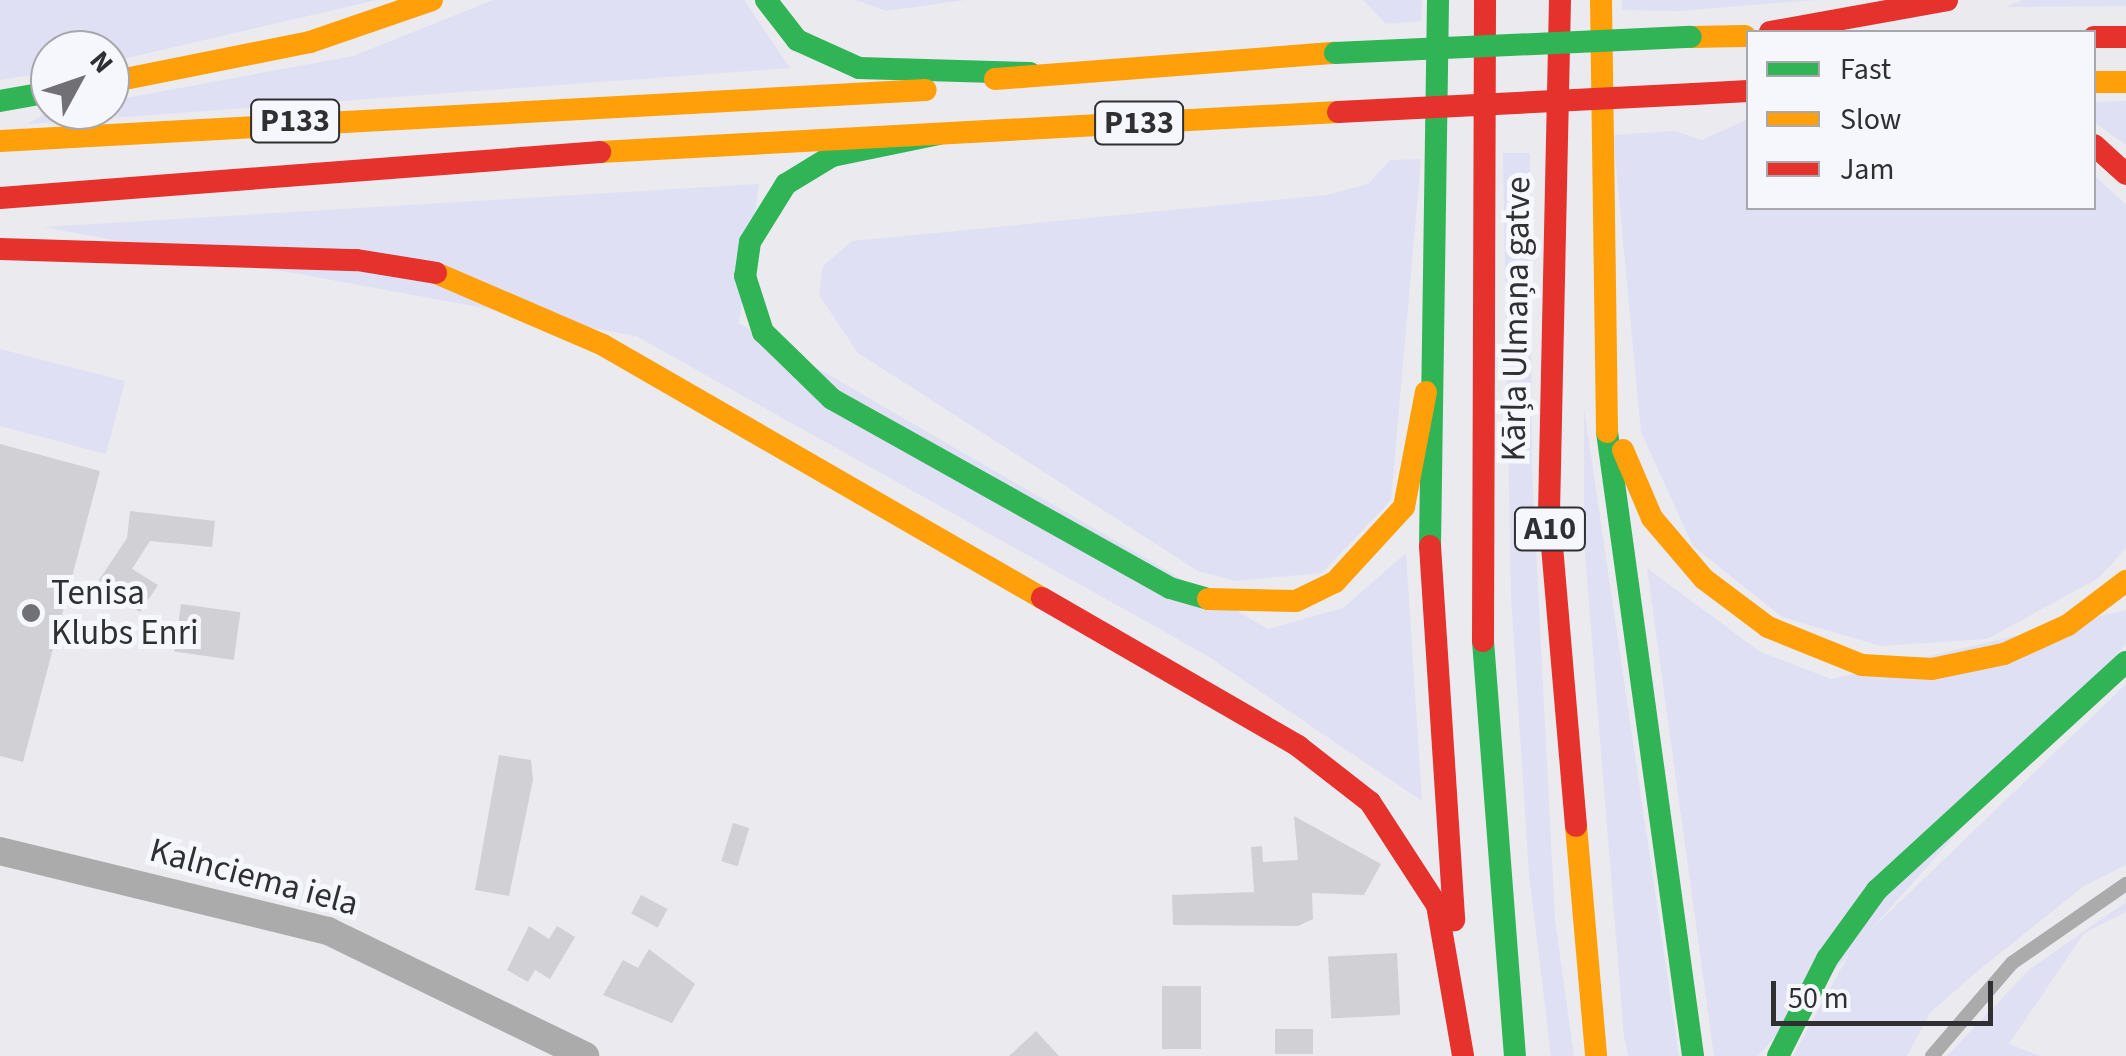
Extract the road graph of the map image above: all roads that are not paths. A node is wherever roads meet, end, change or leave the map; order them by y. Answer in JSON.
{"nodes":[{"id":1,"x":432,"y":0,"type":"edge"},
{"id":2,"x":766,"y":0,"type":"edge"},
{"id":3,"x":1438,"y":0,"type":"edge"},
{"id":4,"x":1485,"y":0,"type":"edge"},
{"id":5,"x":1560,"y":0,"type":"edge"},
{"id":6,"x":1601,"y":0,"type":"edge"},
{"id":7,"x":1947,"y":0,"type":"edge"},
{"id":8,"x":1781,"y":30,"type":"edge"},
{"id":9,"x":1746,"y":36,"type":"edge"},
{"id":10,"x":2096,"y":37,"type":"edge"},
{"id":11,"x":2126,"y":37,"type":"edge"},
{"id":12,"x":1030,"y":72,"type":"junction"},
{"id":13,"x":130,"y":78,"type":"edge"},
{"id":14,"x":2096,"y":82,"type":"edge"},
{"id":15,"x":2126,"y":82,"type":"edge"},
{"id":16,"x":1746,"y":92,"type":"edge"},
{"id":17,"x":30,"y":96,"type":"edge"},
{"id":18,"x":0,"y":101,"type":"edge"},
{"id":19,"x":939,"y":134,"type":"junction"},
{"id":20,"x":0,"y":142,"type":"edge"},
{"id":21,"x":2096,"y":147,"type":"edge"},
{"id":22,"x":2126,"y":174,"type":"edge"},
{"id":23,"x":0,"y":198,"type":"edge"},
{"id":24,"x":0,"y":248,"type":"edge"},
{"id":25,"x":1601,"y":340,"type":"junction"},
{"id":26,"x":1426,"y":392,"type":"junction"},
{"id":27,"x":2126,"y":581,"type":"edge"},
{"id":28,"x":2126,"y":662,"type":"edge"},
{"id":29,"x":0,"y":851,"type":"edge"},
{"id":30,"x":2126,"y":884,"type":"edge"},
{"id":31,"x":1462,"y":1046,"type":"edge"},
{"id":32,"x":585,"y":1056,"type":"edge"},
{"id":33,"x":1516,"y":1056,"type":"edge"},
{"id":34,"x":1596,"y":1056,"type":"edge"},
{"id":35,"x":1693,"y":1056,"type":"edge"},
{"id":36,"x":1778,"y":1056,"type":"edge"},
{"id":37,"x":1932,"y":1056,"type":"edge"}],
"edges":[{"from":1,"to":13,"type":"main road"},
{"from":2,"to":12,"type":"main road"},
{"from":3,"to":26,"type":"main road"},
{"from":4,"to":33,"type":"main road","name":"Kārļa Ulmaņa gatve","number":"A10"},
{"from":5,"to":34,"type":"main road","name":"Kārļa Ulmaņa gatve","number":"A10"},
{"from":6,"to":25,"type":"main road"},
{"from":7,"to":8,"type":"main road"},
{"from":9,"to":12,"type":"main road","number":"P133","bridge":true},
{"from":10,"to":11,"type":"main road"},
{"from":12,"to":20,"type":"main road","number":"P133"},
{"from":14,"to":15,"type":"main road"},
{"from":16,"to":19,"type":"main road","number":"P133","bridge":true},
{"from":17,"to":18,"type":"main road"},
{"from":19,"to":23,"type":"main road","number":"P133"},
{"from":19,"to":26,"type":"main road"},
{"from":21,"to":22,"type":"main road"},
{"from":24,"to":31,"type":"main road"},
{"from":25,"to":27,"type":"main road"},
{"from":25,"to":35,"type":"main road"},
{"from":26,"to":31,"type":"main road"},
{"from":28,"to":36,"type":"main road"},
{"from":29,"to":32,"type":"street","name":"Kalnciema iela"},
{"from":30,"to":37,"type":"lane"}]}
